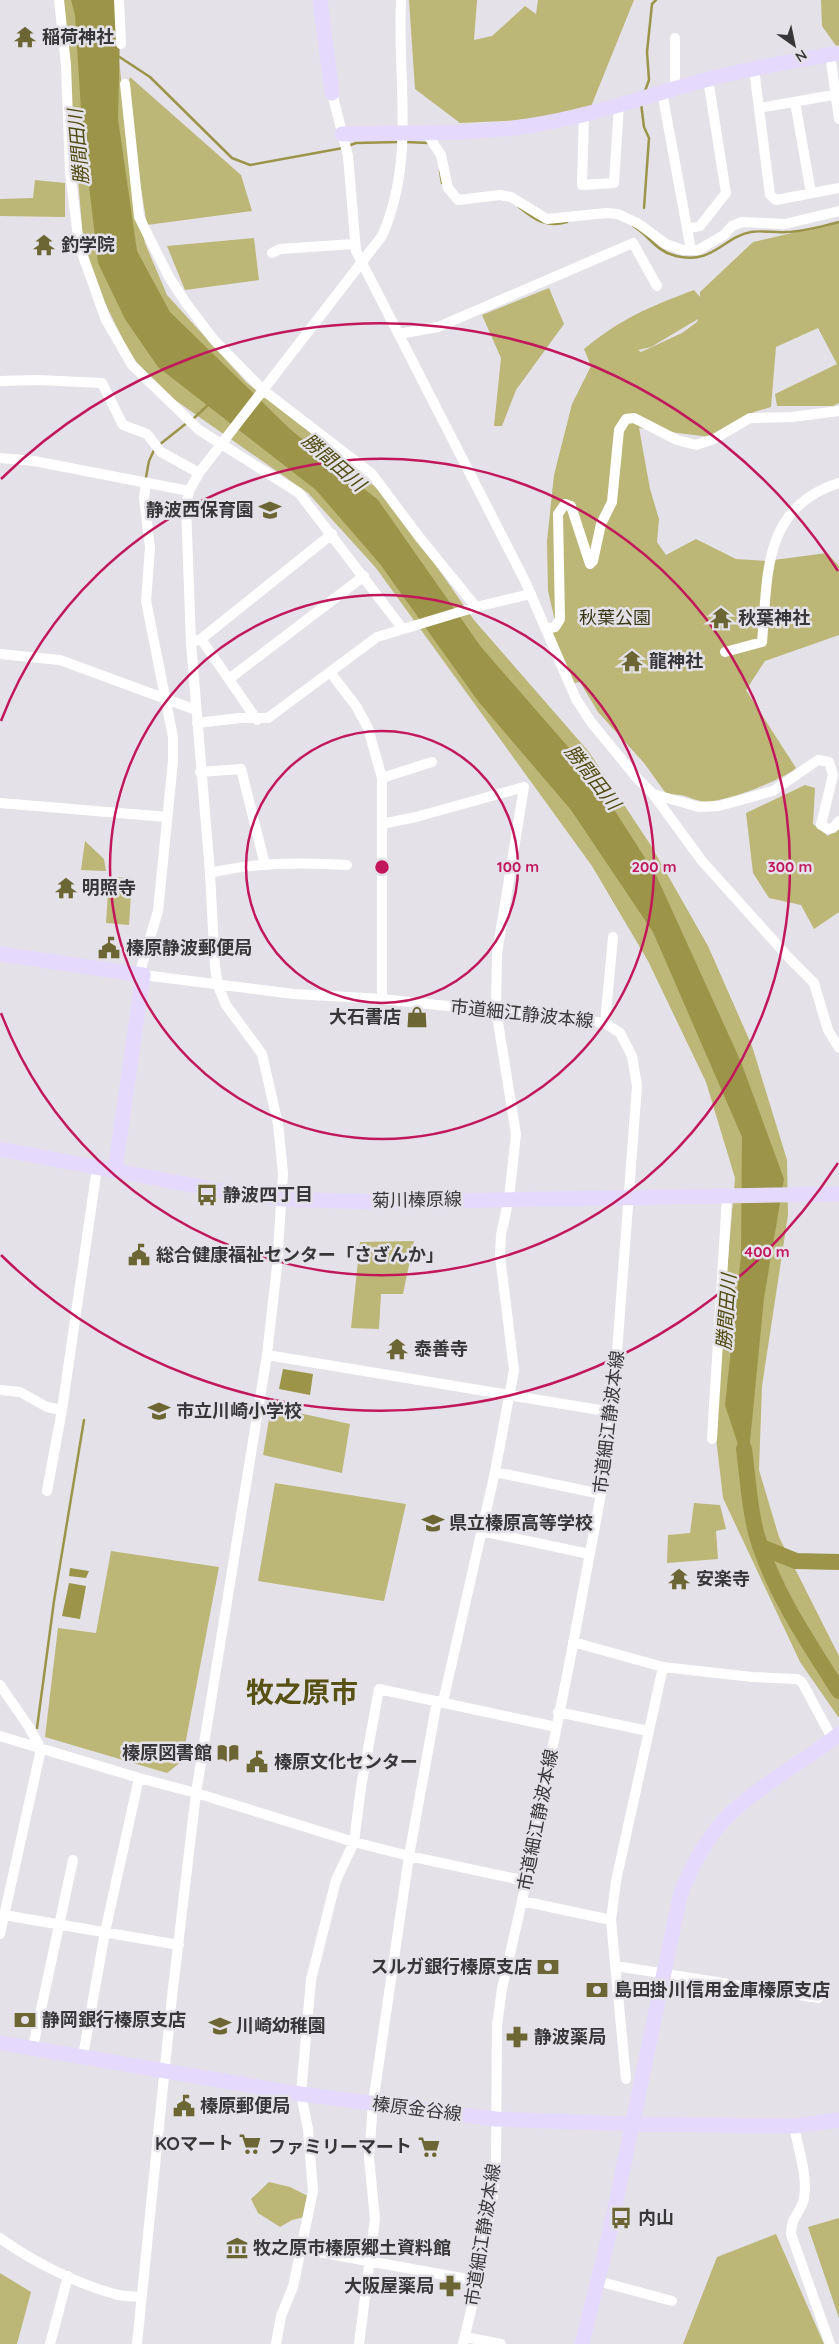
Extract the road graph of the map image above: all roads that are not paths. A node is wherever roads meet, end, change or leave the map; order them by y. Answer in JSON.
{"nodes":[{"id":1,"x":59,"y":0,"type":"edge"},
{"id":2,"x":119,"y":0,"type":"edge"},
{"id":3,"x":320,"y":0,"type":"edge"},
{"id":4,"x":401,"y":0,"type":"edge"},
{"id":5,"x":675,"y":38,"type":"dead end"},
{"id":6,"x":121,"y":44,"type":"dead end"},
{"id":7,"x":834,"y":54,"type":"edge"},
{"id":8,"x":754,"y":69,"type":"junction"},
{"id":9,"x":708,"y":79,"type":"junction"},
{"id":10,"x":125,"y":84,"type":"dead end"},
{"id":11,"x":668,"y":90,"type":"junction"},
{"id":12,"x":332,"y":93,"type":"joint"},
{"id":13,"x":837,"y":95,"type":"edge"},
{"id":14,"x":795,"y":102,"type":"junction"},
{"id":15,"x":619,"y":104,"type":"junction"},
{"id":16,"x":759,"y":108,"type":"junction"},
{"id":17,"x":584,"y":114,"type":"junction"},
{"id":18,"x":839,"y":119,"type":"edge"},
{"id":19,"x":404,"y":134,"type":"junction"},
{"id":20,"x":432,"y":134,"type":"junction"},
{"id":21,"x":343,"y":137,"type":"junction"},
{"id":22,"x":839,"y":188,"type":"edge"},
{"id":23,"x":811,"y":193,"type":"junction"},
{"id":24,"x":839,"y":211,"type":"edge"},
{"id":25,"x":687,"y":229,"type":"junction"},
{"id":26,"x":354,"y":244,"type":"junction"},
{"id":27,"x":691,"y":250,"type":"junction"},
{"id":28,"x":272,"y":253,"type":"dead end"},
{"id":29,"x":362,"y":261,"type":"junction"},
{"id":30,"x":657,"y":286,"type":"dead end"},
{"id":31,"x":399,"y":334,"type":"junction"},
{"id":32,"x":0,"y":381,"type":"edge"},
{"id":33,"x":263,"y":390,"type":"junction"},
{"id":34,"x":839,"y":412,"type":"edge"},
{"id":35,"x":221,"y":445,"type":"junction"},
{"id":36,"x":0,"y":458,"type":"edge"},
{"id":37,"x":199,"y":474,"type":"junction"},
{"id":38,"x":146,"y":483,"type":"junction"},
{"id":39,"x":839,"y":483,"type":"edge"},
{"id":40,"x":189,"y":491,"type":"junction"},
{"id":41,"x":332,"y":534,"type":"junction"},
{"id":42,"x":364,"y":576,"type":"junction"},
{"id":43,"x":531,"y":594,"type":"junction"},
{"id":44,"x":476,"y":607,"type":"junction"},
{"id":45,"x":405,"y":627,"type":"junction"},
{"id":46,"x":546,"y":629,"type":"junction"},
{"id":47,"x":196,"y":641,"type":"junction"},
{"id":48,"x":725,"y":652,"type":"dead end"},
{"id":49,"x":0,"y":654,"type":"edge"},
{"id":50,"x":330,"y":672,"type":"junction"},
{"id":51,"x":229,"y":679,"type":"junction"},
{"id":52,"x":164,"y":698,"type":"junction"},
{"id":53,"x":196,"y":710,"type":"junction"},
{"id":54,"x":258,"y":720,"type":"junction"},
{"id":55,"x":197,"y":723,"type":"junction"},
{"id":56,"x":432,"y":762,"type":"dead end"},
{"id":57,"x":200,"y":772,"type":"junction"},
{"id":58,"x":382,"y":778,"type":"junction"},
{"id":59,"x":653,"y":794,"type":"junction"},
{"id":60,"x":0,"y":803,"type":"edge"},
{"id":61,"x":167,"y":817,"type":"junction"},
{"id":62,"x":839,"y":822,"type":"edge"},
{"id":63,"x":382,"y":824,"type":"junction"},
{"id":64,"x":264,"y":865,"type":"junction"},
{"id":65,"x":347,"y":865,"type":"dead end"},
{"id":66,"x":210,"y":873,"type":"junction"},
{"id":67,"x":613,"y":937,"type":"dead end"},
{"id":68,"x":0,"y":954,"type":"edge"},
{"id":69,"x":141,"y":975,"type":"junction"},
{"id":70,"x":218,"y":986,"type":"junction"},
{"id":71,"x":382,"y":999,"type":"junction"},
{"id":72,"x":496,"y":1010,"type":"junction"},
{"id":73,"x":605,"y":1023,"type":"junction"},
{"id":74,"x":834,"y":1029,"type":"edge"},
{"id":75,"x":839,"y":1048,"type":"edge"},
{"id":76,"x":0,"y":1149,"type":"edge"},
{"id":77,"x":97,"y":1168,"type":"junction"},
{"id":78,"x":115,"y":1170,"type":"junction"},
{"id":79,"x":839,"y":1194,"type":"edge"},
{"id":80,"x":630,"y":1196,"type":"junction"},
{"id":81,"x":727,"y":1197,"type":"junction"},
{"id":82,"x":282,"y":1198,"type":"junction"},
{"id":83,"x":509,"y":1198,"type":"junction"},
{"id":84,"x":267,"y":1355,"type":"junction"},
{"id":85,"x":0,"y":1390,"type":"edge"},
{"id":86,"x":511,"y":1394,"type":"junction"},
{"id":87,"x":62,"y":1410,"type":"junction"},
{"id":88,"x":612,"y":1412,"type":"junction"},
{"id":89,"x":712,"y":1439,"type":"dead end"},
{"id":90,"x":495,"y":1472,"type":"junction"},
{"id":91,"x":47,"y":1491,"type":"dead end"},
{"id":92,"x":601,"y":1494,"type":"junction"},
{"id":93,"x":481,"y":1531,"type":"junction"},
{"id":94,"x":589,"y":1554,"type":"junction"},
{"id":95,"x":573,"y":1642,"type":"junction"},
{"id":96,"x":663,"y":1667,"type":"junction"},
{"id":97,"x":0,"y":1685,"type":"edge"},
{"id":98,"x":440,"y":1701,"type":"junction"},
{"id":99,"x":558,"y":1712,"type":"junction"},
{"id":100,"x":556,"y":1727,"type":"junction"},
{"id":101,"x":648,"y":1730,"type":"junction"},
{"id":102,"x":0,"y":1736,"type":"edge"},
{"id":103,"x":836,"y":1737,"type":"edge"},
{"id":104,"x":41,"y":1749,"type":"junction"},
{"id":105,"x":139,"y":1778,"type":"junction"},
{"id":106,"x":196,"y":1792,"type":"junction"},
{"id":107,"x":354,"y":1842,"type":"junction"},
{"id":108,"x":409,"y":1856,"type":"junction"},
{"id":109,"x":72,"y":1860,"type":"dead end"},
{"id":110,"x":526,"y":1881,"type":"junction"},
{"id":111,"x":522,"y":1901,"type":"junction"},
{"id":112,"x":4,"y":1915,"type":"junction"},
{"id":113,"x":611,"y":1920,"type":"junction"},
{"id":114,"x":59,"y":1924,"type":"junction"},
{"id":115,"x":105,"y":1932,"type":"junction"},
{"id":116,"x":0,"y":1934,"type":"edge"},
{"id":117,"x":179,"y":1945,"type":"junction"},
{"id":118,"x":616,"y":1966,"type":"junction"},
{"id":119,"x":663,"y":1975,"type":"junction"},
{"id":120,"x":818,"y":1998,"type":"dead end"},
{"id":121,"x":0,"y":2043,"type":"edge"},
{"id":122,"x":32,"y":2047,"type":"junction"},
{"id":123,"x":83,"y":2056,"type":"junction"},
{"id":124,"x":165,"y":2071,"type":"junction"},
{"id":125,"x":626,"y":2079,"type":"dead end"},
{"id":126,"x":301,"y":2094,"type":"junction"},
{"id":127,"x":373,"y":2103,"type":"junction"},
{"id":128,"x":496,"y":2119,"type":"junction"},
{"id":129,"x":839,"y":2120,"type":"edge"},
{"id":130,"x":633,"y":2124,"type":"junction"},
{"id":131,"x":794,"y":2126,"type":"junction"},
{"id":132,"x":0,"y":2238,"type":"edge"},
{"id":133,"x":302,"y":2248,"type":"junction"},
{"id":134,"x":370,"y":2261,"type":"junction"},
{"id":135,"x":68,"y":2276,"type":"junction"},
{"id":136,"x":478,"y":2281,"type":"junction"},
{"id":137,"x":598,"y":2281,"type":"junction"},
{"id":138,"x":142,"y":2297,"type":"junction"},
{"id":139,"x":672,"y":2301,"type":"dead end"},
{"id":140,"x":464,"y":2341,"type":"edge"},
{"id":141,"x":50,"y":2344,"type":"edge"},
{"id":142,"x":137,"y":2344,"type":"edge"},
{"id":143,"x":276,"y":2344,"type":"edge"},
{"id":144,"x":359,"y":2344,"type":"edge"},
{"id":145,"x":501,"y":2344,"type":"edge"},
{"id":146,"x":582,"y":2344,"type":"edge"},
{"id":147,"x":830,"y":2344,"type":"edge"}],
"edges":[{"from":1,"to":35,"type":"street"},
{"from":2,"to":6,"type":"street"},
{"from":3,"to":12,"type":"main road"},
{"from":4,"to":19,"type":"street"},
{"from":5,"to":11,"type":"street"},
{"from":7,"to":8,"type":"main road"},
{"from":7,"to":13,"type":"street"},
{"from":8,"to":9,"type":"main road"},
{"from":8,"to":16,"type":"street"},
{"from":9,"to":11,"type":"main road"},
{"from":9,"to":25,"type":"street"},
{"from":10,"to":33,"type":"street"},
{"from":11,"to":15,"type":"main road"},
{"from":11,"to":25,"type":"street"},
{"from":12,"to":21,"type":"street"},
{"from":13,"to":14,"type":"street"},
{"from":13,"to":18,"type":"street"},
{"from":14,"to":16,"type":"street"},
{"from":14,"to":23,"type":"street"},
{"from":15,"to":17,"type":"main road"},
{"from":15,"to":17,"type":"street"},
{"from":16,"to":23,"type":"street"},
{"from":17,"to":20,"type":"main road"},
{"from":19,"to":20,"type":"main road"},
{"from":19,"to":21,"type":"main road"},
{"from":19,"to":29,"type":"street"},
{"from":20,"to":27,"type":"street"},
{"from":21,"to":26,"type":"street"},
{"from":22,"to":23,"type":"street"},
{"from":24,"to":27,"type":"street"},
{"from":25,"to":27,"type":"street"},
{"from":26,"to":28,"type":"street"},
{"from":26,"to":29,"type":"street"},
{"from":29,"to":31,"type":"street"},
{"from":29,"to":33,"type":"street"},
{"from":30,"to":31,"type":"street"},
{"from":31,"to":43,"type":"street"},
{"from":32,"to":37,"type":"street"},
{"from":33,"to":35,"type":"street"},
{"from":33,"to":44,"type":"street"},
{"from":34,"to":46,"type":"street"},
{"from":35,"to":37,"type":"street"},
{"from":35,"to":41,"type":"street"},
{"from":36,"to":38,"type":"street"},
{"from":37,"to":40,"type":"street"},
{"from":38,"to":40,"type":"street"},
{"from":38,"to":52,"type":"street"},
{"from":39,"to":48,"type":"street"},
{"from":40,"to":47,"type":"street"},
{"from":41,"to":42,"type":"street"},
{"from":41,"to":47,"type":"street"},
{"from":42,"to":45,"type":"street"},
{"from":42,"to":51,"type":"street"},
{"from":43,"to":44,"type":"street"},
{"from":43,"to":46,"type":"street"},
{"from":44,"to":45,"type":"street"},
{"from":45,"to":50,"type":"street"},
{"from":46,"to":59,"type":"street"},
{"from":47,"to":51,"type":"street"},
{"from":47,"to":53,"type":"street"},
{"from":49,"to":52,"type":"street"},
{"from":50,"to":54,"type":"street"},
{"from":50,"to":58,"type":"street"},
{"from":51,"to":54,"type":"street"},
{"from":52,"to":53,"type":"street"},
{"from":52,"to":61,"type":"street"},
{"from":53,"to":55,"type":"street"},
{"from":54,"to":55,"type":"street"},
{"from":55,"to":57,"type":"street"},
{"from":56,"to":58,"type":"street"},
{"from":57,"to":64,"type":"street"},
{"from":57,"to":66,"type":"street"},
{"from":58,"to":63,"type":"street"},
{"from":59,"to":62,"type":"street"},
{"from":59,"to":74,"type":"street"},
{"from":60,"to":61,"type":"street"},
{"from":61,"to":69,"type":"street"},
{"from":63,"to":71,"type":"street"},
{"from":63,"to":72,"type":"street"},
{"from":64,"to":65,"type":"street"},
{"from":64,"to":66,"type":"street"},
{"from":66,"to":70,"type":"street"},
{"from":67,"to":73,"type":"street"},
{"from":68,"to":69,"type":"main road"},
{"from":69,"to":70,"type":"street","name":"市道細江静波本線"},
{"from":69,"to":78,"type":"main road"},
{"from":70,"to":71,"type":"street","name":"市道細江静波本線"},
{"from":70,"to":82,"type":"street"},
{"from":71,"to":72,"type":"street","name":"市道細江静波本線"},
{"from":72,"to":73,"type":"street","name":"市道細江静波本線"},
{"from":72,"to":83,"type":"street"},
{"from":73,"to":80,"type":"street","name":"市道細江静波本線"},
{"from":74,"to":75,"type":"street"},
{"from":76,"to":77,"type":"main road","name":"菊川榛原線"},
{"from":77,"to":78,"type":"main road","name":"菊川榛原線"},
{"from":77,"to":87,"type":"street"},
{"from":78,"to":82,"type":"main road","name":"菊川榛原線"},
{"from":79,"to":81,"type":"main road","name":"菊川榛原線"},
{"from":80,"to":81,"type":"main road","name":"菊川榛原線"},
{"from":80,"to":83,"type":"main road","name":"菊川榛原線"},
{"from":80,"to":88,"type":"street","name":"市道細江静波本線"},
{"from":81,"to":89,"type":"street"},
{"from":82,"to":83,"type":"main road","name":"菊川榛原線"},
{"from":82,"to":84,"type":"street"},
{"from":83,"to":86,"type":"street"},
{"from":84,"to":86,"type":"street"},
{"from":84,"to":106,"type":"street"},
{"from":85,"to":87,"type":"street"},
{"from":86,"to":88,"type":"street"},
{"from":86,"to":90,"type":"street"},
{"from":87,"to":91,"type":"street"},
{"from":88,"to":92,"type":"street","name":"市道細江静波本線"},
{"from":90,"to":92,"type":"street"},
{"from":90,"to":93,"type":"street"},
{"from":92,"to":94,"type":"street","name":"市道細江静波本線"},
{"from":93,"to":94,"type":"street"},
{"from":93,"to":98,"type":"street"},
{"from":94,"to":95,"type":"street","name":"市道細江静波本線"},
{"from":95,"to":96,"type":"street"},
{"from":95,"to":99,"type":"street","name":"市道細江静波本線"},
{"from":96,"to":101,"type":"street"},
{"from":96,"to":103,"type":"street"},
{"from":97,"to":104,"type":"street"},
{"from":98,"to":100,"type":"street"},
{"from":98,"to":107,"type":"street"},
{"from":98,"to":108,"type":"street"},
{"from":99,"to":100,"type":"street","name":"市道細江静波本線"},
{"from":99,"to":101,"type":"street"},
{"from":100,"to":110,"type":"street","name":"市道細江静波本線"},
{"from":101,"to":113,"type":"street"},
{"from":102,"to":104,"type":"street"},
{"from":103,"to":119,"type":"main road"},
{"from":104,"to":105,"type":"street"},
{"from":104,"to":112,"type":"street"},
{"from":105,"to":106,"type":"street"},
{"from":105,"to":115,"type":"street"},
{"from":106,"to":107,"type":"street"},
{"from":106,"to":117,"type":"street"},
{"from":107,"to":108,"type":"street"},
{"from":107,"to":126,"type":"street"},
{"from":108,"to":110,"type":"street"},
{"from":108,"to":127,"type":"street"},
{"from":109,"to":114,"type":"street"},
{"from":110,"to":111,"type":"street","name":"市道細江静波本線"},
{"from":111,"to":113,"type":"street"},
{"from":111,"to":128,"type":"street","name":"市道細江静波本線"},
{"from":112,"to":114,"type":"street"},
{"from":112,"to":116,"type":"street"},
{"from":113,"to":118,"type":"street"},
{"from":114,"to":115,"type":"street"},
{"from":114,"to":122,"type":"street"},
{"from":115,"to":117,"type":"street"},
{"from":115,"to":123,"type":"street"},
{"from":117,"to":124,"type":"street"},
{"from":118,"to":119,"type":"street"},
{"from":118,"to":125,"type":"street"},
{"from":119,"to":120,"type":"street"},
{"from":119,"to":130,"type":"main road"},
{"from":121,"to":122,"type":"main road","name":"榛原金谷線"},
{"from":122,"to":123,"type":"main road","name":"榛原金谷線"},
{"from":123,"to":124,"type":"main road","name":"榛原金谷線"},
{"from":124,"to":126,"type":"main road","name":"榛原金谷線"},
{"from":124,"to":138,"type":"street"},
{"from":126,"to":127,"type":"main road","name":"榛原金谷線"},
{"from":126,"to":133,"type":"street"},
{"from":127,"to":128,"type":"main road","name":"榛原金谷線"},
{"from":127,"to":134,"type":"street"},
{"from":128,"to":130,"type":"main road","name":"榛原金谷線"},
{"from":128,"to":136,"type":"street","name":"市道細江静波本線"},
{"from":129,"to":131,"type":"main road","name":"榛原金谷線"},
{"from":130,"to":131,"type":"main road","name":"榛原金谷線"},
{"from":130,"to":137,"type":"main road"},
{"from":131,"to":147,"type":"street"},
{"from":132,"to":135,"type":"street"},
{"from":133,"to":134,"type":"street"},
{"from":133,"to":143,"type":"street"},
{"from":134,"to":136,"type":"street"},
{"from":134,"to":144,"type":"street"},
{"from":135,"to":138,"type":"street"},
{"from":135,"to":141,"type":"street"},
{"from":136,"to":140,"type":"street","name":"市道細江静波本線"},
{"from":137,"to":139,"type":"street"},
{"from":137,"to":146,"type":"main road"},
{"from":138,"to":142,"type":"street"},
{"from":140,"to":145,"type":"street"}]}
